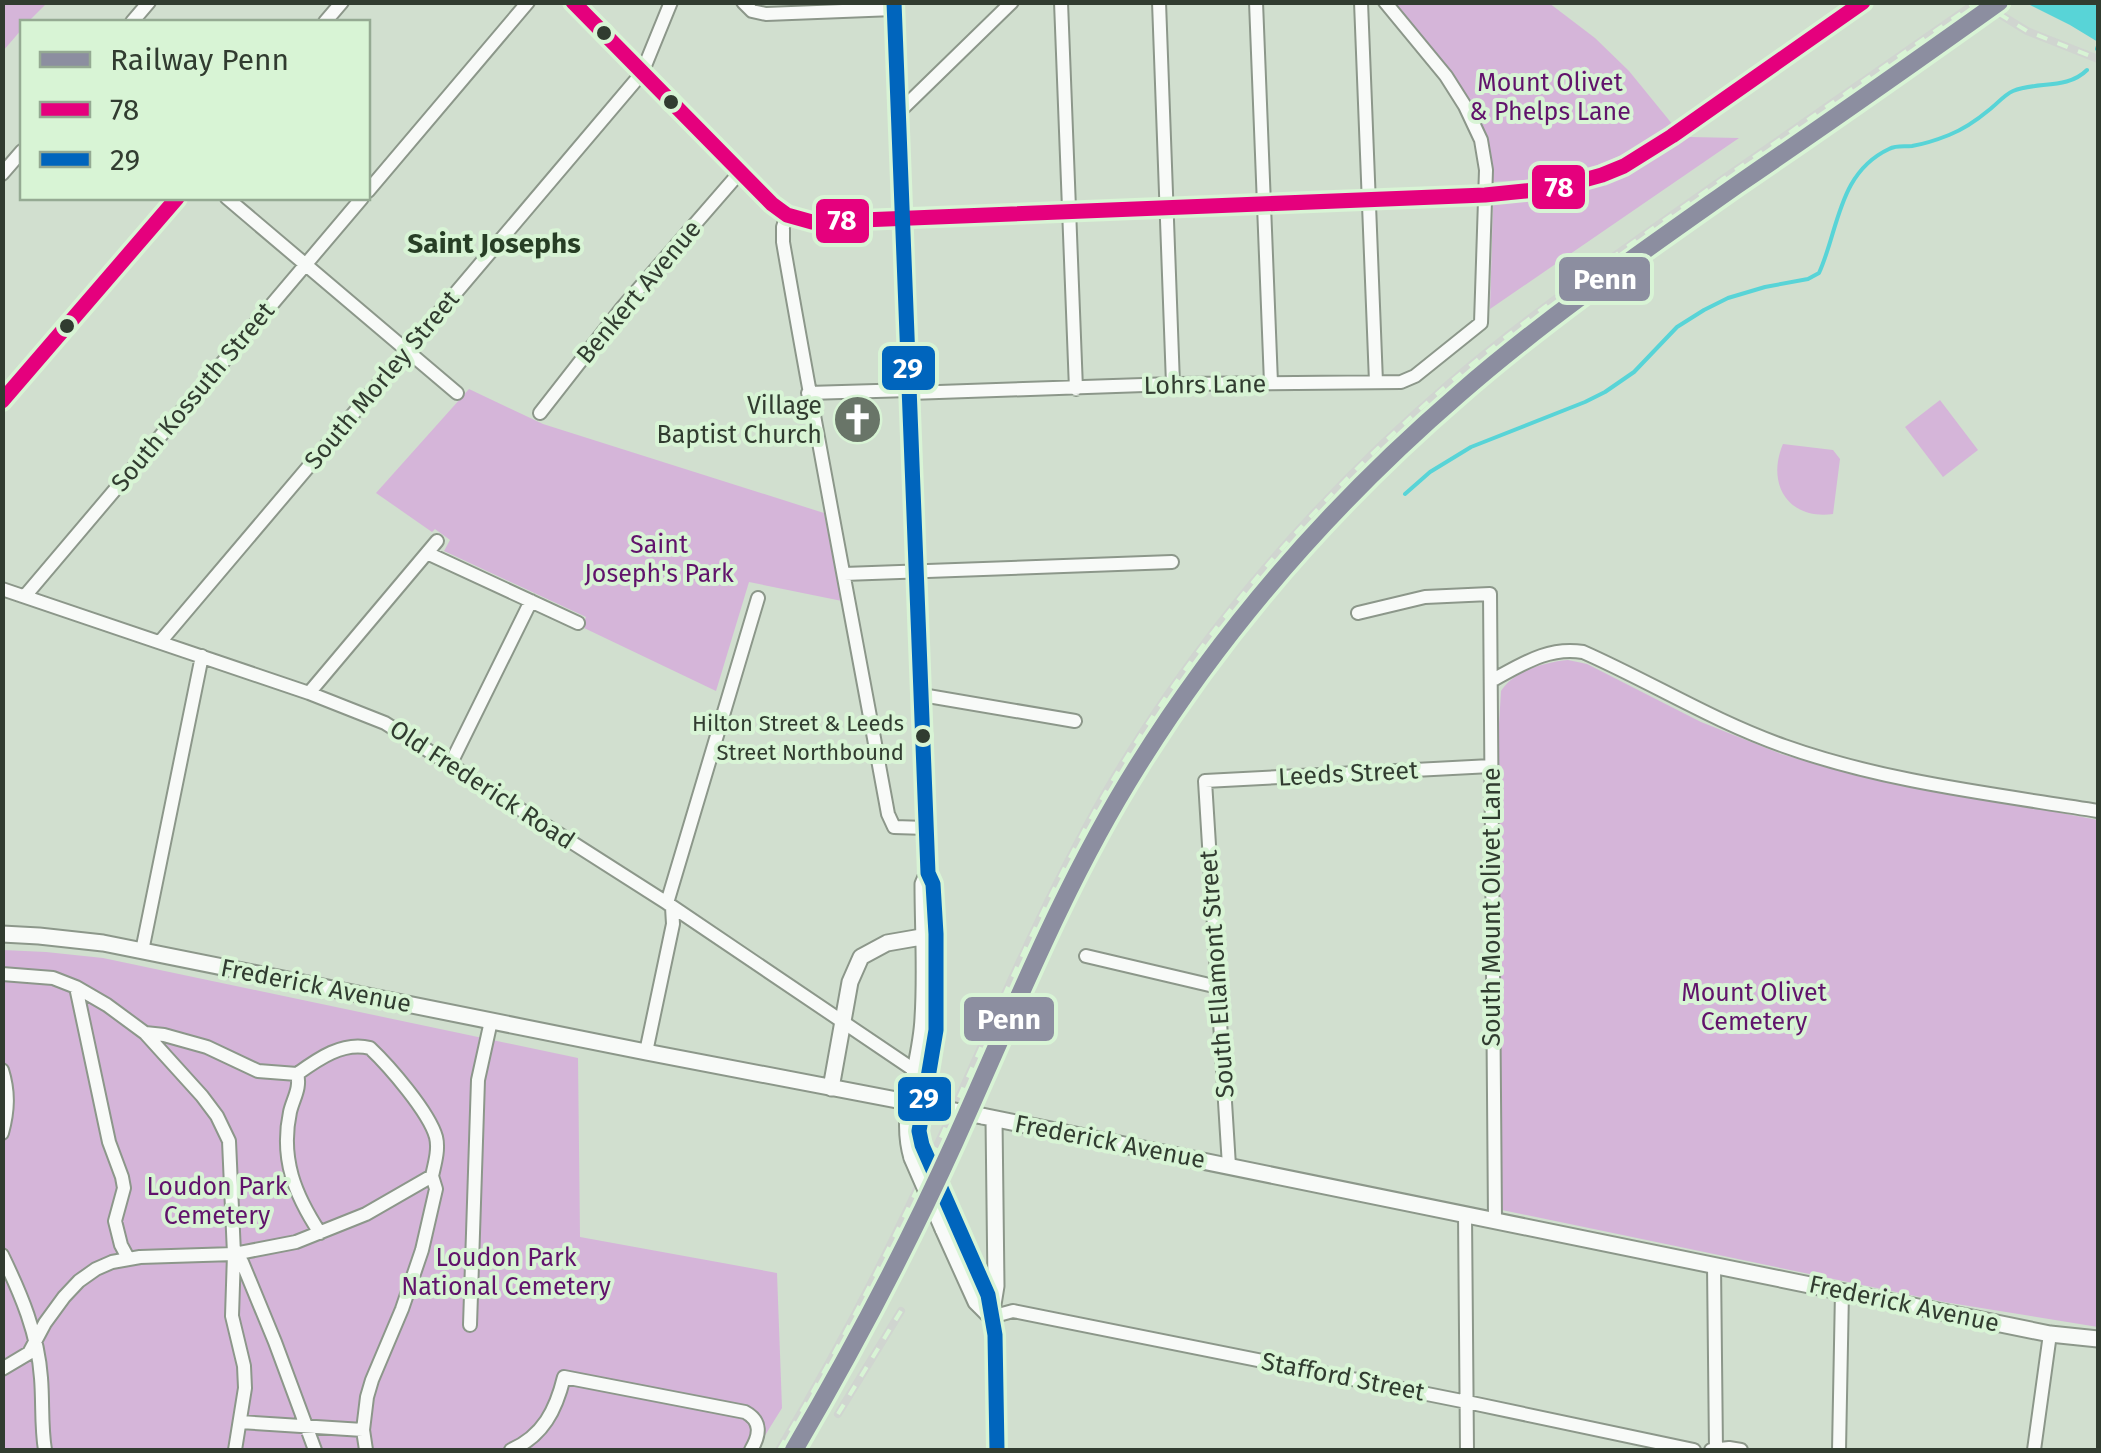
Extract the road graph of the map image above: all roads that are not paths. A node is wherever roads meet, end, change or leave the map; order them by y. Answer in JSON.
{"nodes":[{"id":1,"x":528,"y":2,"type":"edge"},
{"id":2,"x":573,"y":2,"type":"edge"},
{"id":3,"x":672,"y":2,"type":"edge"},
{"id":4,"x":743,"y":2,"type":"edge"},
{"id":5,"x":1012,"y":2,"type":"edge"},
{"id":6,"x":1061,"y":2,"type":"edge"},
{"id":7,"x":1158,"y":2,"type":"edge"},
{"id":8,"x":1256,"y":2,"type":"edge"},
{"id":9,"x":1362,"y":2,"type":"edge"},
{"id":10,"x":1385,"y":2,"type":"edge"},
{"id":11,"x":1864,"y":2,"type":"edge"},
{"id":12,"x":894,"y":6,"type":"edge"},
{"id":13,"x":642,"y":73,"type":"junction"},
{"id":14,"x":898,"y":113,"type":"junction"},
{"id":15,"x":20,"y":152,"type":"edge"},
{"id":16,"x":741,"y":172,"type":"junction"},
{"id":17,"x":2,"y":174,"type":"edge"},
{"id":18,"x":370,"y":189,"type":"edge"},
{"id":19,"x":1485,"y":195,"type":"junction"},
{"id":20,"x":174,"y":200,"type":"edge"},
{"id":21,"x":229,"y":200,"type":"edge"},
{"id":22,"x":360,"y":200,"type":"edge"},
{"id":23,"x":1369,"y":200,"type":"junction"},
{"id":24,"x":1264,"y":204,"type":"junction"},
{"id":25,"x":1166,"y":208,"type":"junction"},
{"id":26,"x":1070,"y":212,"type":"junction"},
{"id":27,"x":787,"y":216,"type":"junction"},
{"id":28,"x":903,"y":219,"type":"junction"},
{"id":29,"x":306,"y":264,"type":"junction"},
{"id":30,"x":407,"y":350,"type":"junction"},
{"id":31,"x":1376,"y":382,"type":"junction"},
{"id":32,"x":1271,"y":383,"type":"junction"},
{"id":33,"x":1173,"y":384,"type":"junction"},
{"id":34,"x":1076,"y":389,"type":"junction"},
{"id":35,"x":808,"y":392,"type":"junction"},
{"id":36,"x":910,"y":392,"type":"junction"},
{"id":37,"x":457,"y":393,"type":"dead end"},
{"id":38,"x":2,"y":402,"type":"edge"},
{"id":39,"x":540,"y":413,"type":"dead end"},
{"id":40,"x":438,"y":541,"type":"dead end"},
{"id":41,"x":428,"y":552,"type":"junction"},
{"id":42,"x":1172,"y":562,"type":"dead end"},
{"id":43,"x":918,"y":571,"type":"junction"},
{"id":44,"x":844,"y":574,"type":"junction"},
{"id":45,"x":2,"y":589,"type":"edge"},
{"id":46,"x":24,"y":596,"type":"junction"},
{"id":47,"x":758,"y":598,"type":"dead end"},
{"id":48,"x":531,"y":602,"type":"junction"},
{"id":49,"x":1358,"y":613,"type":"dead end"},
{"id":50,"x":578,"y":624,"type":"dead end"},
{"id":51,"x":160,"y":642,"type":"junction"},
{"id":52,"x":202,"y":656,"type":"junction"},
{"id":53,"x":1490,"y":681,"type":"junction"},
{"id":54,"x":309,"y":693,"type":"junction"},
{"id":55,"x":922,"y":695,"type":"junction"},
{"id":56,"x":1075,"y":720,"type":"dead end"},
{"id":57,"x":451,"y":763,"type":"junction"},
{"id":58,"x":1491,"y":766,"type":"junction"},
{"id":59,"x":1205,"y":782,"type":"joint"},
{"id":60,"x":2098,"y":811,"type":"edge"},
{"id":61,"x":927,"y":828,"type":"junction"},
{"id":62,"x":669,"y":905,"type":"junction"},
{"id":63,"x":2,"y":934,"type":"edge"},
{"id":64,"x":930,"y":936,"type":"junction"},
{"id":65,"x":142,"y":950,"type":"junction"},
{"id":66,"x":1086,"y":956,"type":"dead end"},
{"id":67,"x":2,"y":974,"type":"edge"},
{"id":68,"x":76,"y":987,"type":"junction"},
{"id":69,"x":1218,"y":987,"type":"junction"},
{"id":70,"x":492,"y":1021,"type":"junction"},
{"id":71,"x":843,"y":1022,"type":"junction"},
{"id":72,"x":145,"y":1032,"type":"junction"},
{"id":73,"x":646,"y":1052,"type":"junction"},
{"id":74,"x":2,"y":1070,"type":"edge"},
{"id":75,"x":916,"y":1072,"type":"junction"},
{"id":76,"x":297,"y":1074,"type":"junction"},
{"id":77,"x":830,"y":1088,"type":"junction"},
{"id":78,"x":916,"y":1104,"type":"junction"},
{"id":79,"x":988,"y":1118,"type":"junction"},
{"id":80,"x":2,"y":1133,"type":"edge"},
{"id":81,"x":1229,"y":1166,"type":"junction"},
{"id":82,"x":432,"y":1176,"type":"junction"},
{"id":83,"x":1465,"y":1214,"type":"junction"},
{"id":84,"x":1495,"y":1220,"type":"junction"},
{"id":85,"x":320,"y":1233,"type":"junction"},
{"id":86,"x":234,"y":1254,"type":"junction"},
{"id":87,"x":2,"y":1256,"type":"edge"},
{"id":88,"x":128,"y":1258,"type":"junction"},
{"id":89,"x":1714,"y":1265,"type":"junction"},
{"id":90,"x":1842,"y":1291,"type":"junction"},
{"id":91,"x":990,"y":1316,"type":"junction"},
{"id":92,"x":470,"y":1325,"type":"dead end"},
{"id":93,"x":2050,"y":1334,"type":"junction"},
{"id":94,"x":2098,"y":1339,"type":"edge"},
{"id":95,"x":36,"y":1341,"type":"junction"},
{"id":96,"x":2,"y":1369,"type":"edge"},
{"id":97,"x":1466,"y":1402,"type":"junction"},
{"id":98,"x":240,"y":1422,"type":"junction"},
{"id":99,"x":306,"y":1426,"type":"junction"},
{"id":100,"x":363,"y":1430,"type":"junction"},
{"id":101,"x":44,"y":1450,"type":"edge"},
{"id":102,"x":235,"y":1450,"type":"edge"},
{"id":103,"x":315,"y":1450,"type":"edge"},
{"id":104,"x":366,"y":1450,"type":"edge"},
{"id":105,"x":511,"y":1450,"type":"edge"},
{"id":106,"x":751,"y":1450,"type":"edge"},
{"id":107,"x":997,"y":1450,"type":"edge"},
{"id":108,"x":1467,"y":1450,"type":"edge"},
{"id":109,"x":1694,"y":1450,"type":"edge"},
{"id":110,"x":1714,"y":1450,"type":"edge"},
{"id":111,"x":1741,"y":1450,"type":"edge"},
{"id":112,"x":1839,"y":1450,"type":"edge"},
{"id":113,"x":2034,"y":1450,"type":"edge"}],
"edges":[{"from":1,"to":18,"type":"street"},
{"from":2,"to":13,"type":"street"},
{"from":3,"to":13,"type":"street","name":"South Morley Street"},
{"from":4,"to":12,"type":"street"},
{"from":5,"to":14,"type":"street"},
{"from":6,"to":26,"type":"street"},
{"from":7,"to":25,"type":"street"},
{"from":8,"to":24,"type":"street"},
{"from":9,"to":23,"type":"street"},
{"from":10,"to":19,"type":"street"},
{"from":11,"to":19,"type":"main road"},
{"from":12,"to":14,"type":"main road"},
{"from":13,"to":16,"type":"street"},
{"from":13,"to":30,"type":"street","name":"South Morley Street"},
{"from":14,"to":28,"type":"main road"},
{"from":15,"to":17,"type":"street"},
{"from":16,"to":27,"type":"street"},
{"from":16,"to":39,"type":"street","name":"Benkert Avenue"},
{"from":19,"to":23,"type":"main road"},
{"from":19,"to":31,"type":"street","name":"Lohrs Lane"},
{"from":20,"to":38,"type":"street"},
{"from":21,"to":29,"type":"street"},
{"from":22,"to":29,"type":"street","name":"South Kossuth Street"},
{"from":23,"to":24,"type":"main road"},
{"from":23,"to":31,"type":"street"},
{"from":24,"to":25,"type":"main road"},
{"from":24,"to":32,"type":"street"},
{"from":25,"to":26,"type":"main road"},
{"from":25,"to":33,"type":"street"},
{"from":26,"to":28,"type":"main road"},
{"from":26,"to":34,"type":"street"},
{"from":27,"to":28,"type":"street"},
{"from":27,"to":35,"type":"street"},
{"from":28,"to":36,"type":"main road"},
{"from":29,"to":30,"type":"street"},
{"from":29,"to":46,"type":"street","name":"South Kossuth Street"},
{"from":30,"to":37,"type":"street"},
{"from":30,"to":51,"type":"street","name":"South Morley Street"},
{"from":31,"to":32,"type":"street","name":"Lohrs Lane"},
{"from":32,"to":33,"type":"street","name":"Lohrs Lane"},
{"from":33,"to":34,"type":"street","name":"Lohrs Lane"},
{"from":34,"to":36,"type":"street","name":"Lohrs Lane"},
{"from":35,"to":36,"type":"street","name":"Lohrs Lane"},
{"from":35,"to":44,"type":"street"},
{"from":36,"to":43,"type":"main road"},
{"from":40,"to":41,"type":"street"},
{"from":41,"to":48,"type":"street"},
{"from":41,"to":54,"type":"street"},
{"from":42,"to":43,"type":"street"},
{"from":43,"to":44,"type":"street"},
{"from":43,"to":55,"type":"main road"},
{"from":44,"to":61,"type":"street"},
{"from":45,"to":46,"type":"street","name":"Old Frederick Road"},
{"from":46,"to":51,"type":"street","name":"Old Frederick Road"},
{"from":47,"to":62,"type":"street"},
{"from":48,"to":50,"type":"street"},
{"from":48,"to":57,"type":"street"},
{"from":49,"to":53,"type":"street","name":"South Mount Olivet Lane"},
{"from":51,"to":52,"type":"street","name":"Old Frederick Road"},
{"from":52,"to":54,"type":"street","name":"Old Frederick Road"},
{"from":52,"to":65,"type":"street"},
{"from":53,"to":58,"type":"street","name":"South Mount Olivet Lane"},
{"from":53,"to":60,"type":"street"},
{"from":54,"to":57,"type":"street","name":"Old Frederick Road"},
{"from":55,"to":56,"type":"street"},
{"from":55,"to":61,"type":"main road"},
{"from":57,"to":62,"type":"street","name":"Old Frederick Road"},
{"from":58,"to":59,"type":"street","name":"Leeds Street"},
{"from":58,"to":84,"type":"street","name":"South Mount Olivet Lane"},
{"from":59,"to":69,"type":"street","name":"South Ellamont Street"},
{"from":61,"to":64,"type":"main road"},
{"from":62,"to":71,"type":"street","name":"Old Frederick Road"},
{"from":62,"to":73,"type":"street"},
{"from":63,"to":65,"type":"main road","name":"Frederick Avenue"},
{"from":64,"to":71,"type":"main road"},
{"from":64,"to":75,"type":"main road"},
{"from":64,"to":78,"type":"main road"},
{"from":65,"to":70,"type":"main road","name":"Frederick Avenue"},
{"from":66,"to":69,"type":"street"},
{"from":67,"to":68,"type":"street"},
{"from":68,"to":72,"type":"street"},
{"from":68,"to":88,"type":"street"},
{"from":69,"to":81,"type":"street","name":"South Ellamont Street"},
{"from":70,"to":73,"type":"main road","name":"Frederick Avenue"},
{"from":70,"to":92,"type":"street"},
{"from":71,"to":75,"type":"street","name":"Old Frederick Road"},
{"from":71,"to":77,"type":"main road"},
{"from":72,"to":76,"type":"street"},
{"from":72,"to":86,"type":"street"},
{"from":73,"to":77,"type":"main road","name":"Frederick Avenue"},
{"from":74,"to":80,"type":"street"},
{"from":75,"to":78,"type":"main road"},
{"from":76,"to":82,"type":"street"},
{"from":76,"to":85,"type":"street"},
{"from":77,"to":78,"type":"main road","name":"Frederick Avenue"},
{"from":78,"to":79,"type":"main road","name":"Frederick Avenue","bridge":true},
{"from":78,"to":91,"type":"main road","bridge":true},
{"from":79,"to":81,"type":"main road","name":"Frederick Avenue"},
{"from":79,"to":91,"type":"main road"},
{"from":81,"to":83,"type":"main road","name":"Frederick Avenue"},
{"from":82,"to":85,"type":"street"},
{"from":82,"to":100,"type":"street"},
{"from":83,"to":84,"type":"main road","name":"Frederick Avenue"},
{"from":83,"to":97,"type":"street"},
{"from":84,"to":89,"type":"main road","name":"Frederick Avenue"},
{"from":85,"to":86,"type":"street"},
{"from":86,"to":88,"type":"street"},
{"from":86,"to":98,"type":"street"},
{"from":86,"to":99,"type":"street"},
{"from":87,"to":95,"type":"street"},
{"from":88,"to":95,"type":"street"},
{"from":89,"to":90,"type":"main road","name":"Frederick Avenue"},
{"from":89,"to":110,"type":"street"},
{"from":90,"to":93,"type":"main road","name":"Frederick Avenue"},
{"from":90,"to":112,"type":"street"},
{"from":91,"to":97,"type":"street","name":"Stafford Street"},
{"from":91,"to":107,"type":"main road"},
{"from":93,"to":94,"type":"main road","name":"Frederick Avenue"},
{"from":93,"to":113,"type":"street"},
{"from":95,"to":96,"type":"street"},
{"from":95,"to":101,"type":"street"},
{"from":97,"to":108,"type":"street"},
{"from":97,"to":109,"type":"street","name":"Stafford Street"},
{"from":98,"to":99,"type":"street"},
{"from":98,"to":102,"type":"street"},
{"from":99,"to":100,"type":"street"},
{"from":99,"to":103,"type":"street"},
{"from":100,"to":104,"type":"street"},
{"from":105,"to":106,"type":"street"},
{"from":110,"to":111,"type":"street"}]}
